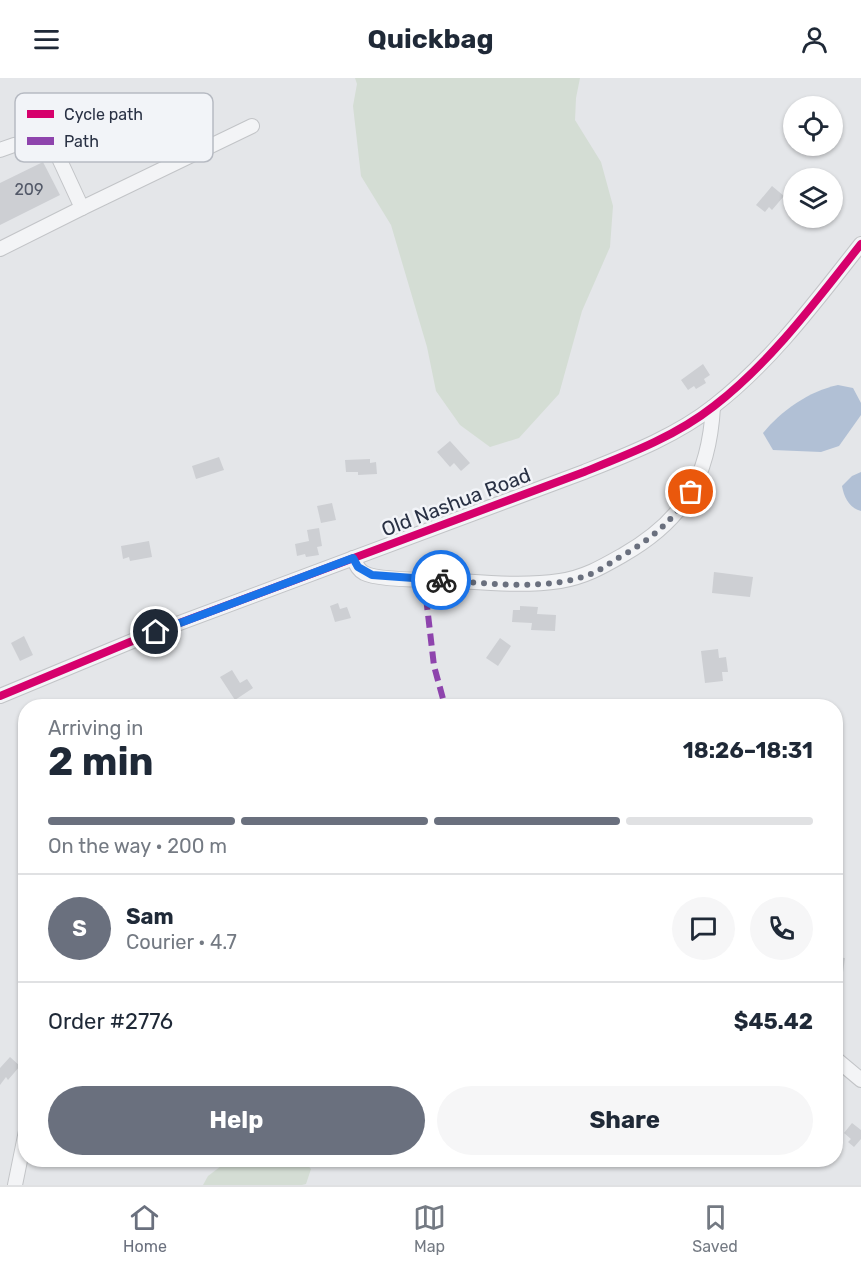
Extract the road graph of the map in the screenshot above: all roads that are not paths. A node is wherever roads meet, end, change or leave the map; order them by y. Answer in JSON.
{"nodes":[{"id":1,"x":252,"y":126,"type":"dead end"},
{"id":2,"x":15,"y":145,"type":"edge"},
{"id":3,"x":213,"y":145,"type":"edge"},
{"id":4,"x":0,"y":150,"type":"edge"},
{"id":5,"x":61,"y":162,"type":"edge"},
{"id":6,"x":177,"y":162,"type":"edge"},
{"id":7,"x":82,"y":208,"type":"junction"},
{"id":8,"x":861,"y":244,"type":"edge"},
{"id":9,"x":0,"y":249,"type":"edge"},
{"id":10,"x":713,"y":407,"type":"junction"},
{"id":11,"x":353,"y":558,"type":"junction"},
{"id":12,"x":0,"y":696,"type":"edge"},
{"id":13,"x":843,"y":1065,"type":"edge"},
{"id":14,"x":861,"y":1080,"type":"edge"},
{"id":15,"x":19,"y":1167,"type":"edge"},
{"id":16,"x":15,"y":1185,"type":"edge"}],
"edges":[{"from":1,"to":3,"type":"street"},
{"from":2,"to":4,"type":"street"},
{"from":5,"to":7,"type":"street"},
{"from":6,"to":7,"type":"street"},
{"from":7,"to":9,"type":"street"},
{"from":8,"to":10,"type":"street","name":"Old Nashua Road"},
{"from":10,"to":11,"type":"street","name":"Old Nashua Road"},
{"from":10,"to":11,"type":"street"},
{"from":11,"to":12,"type":"street","name":"Old Nashua Road"},
{"from":13,"to":14,"type":"street"},
{"from":15,"to":16,"type":"street"}]}
